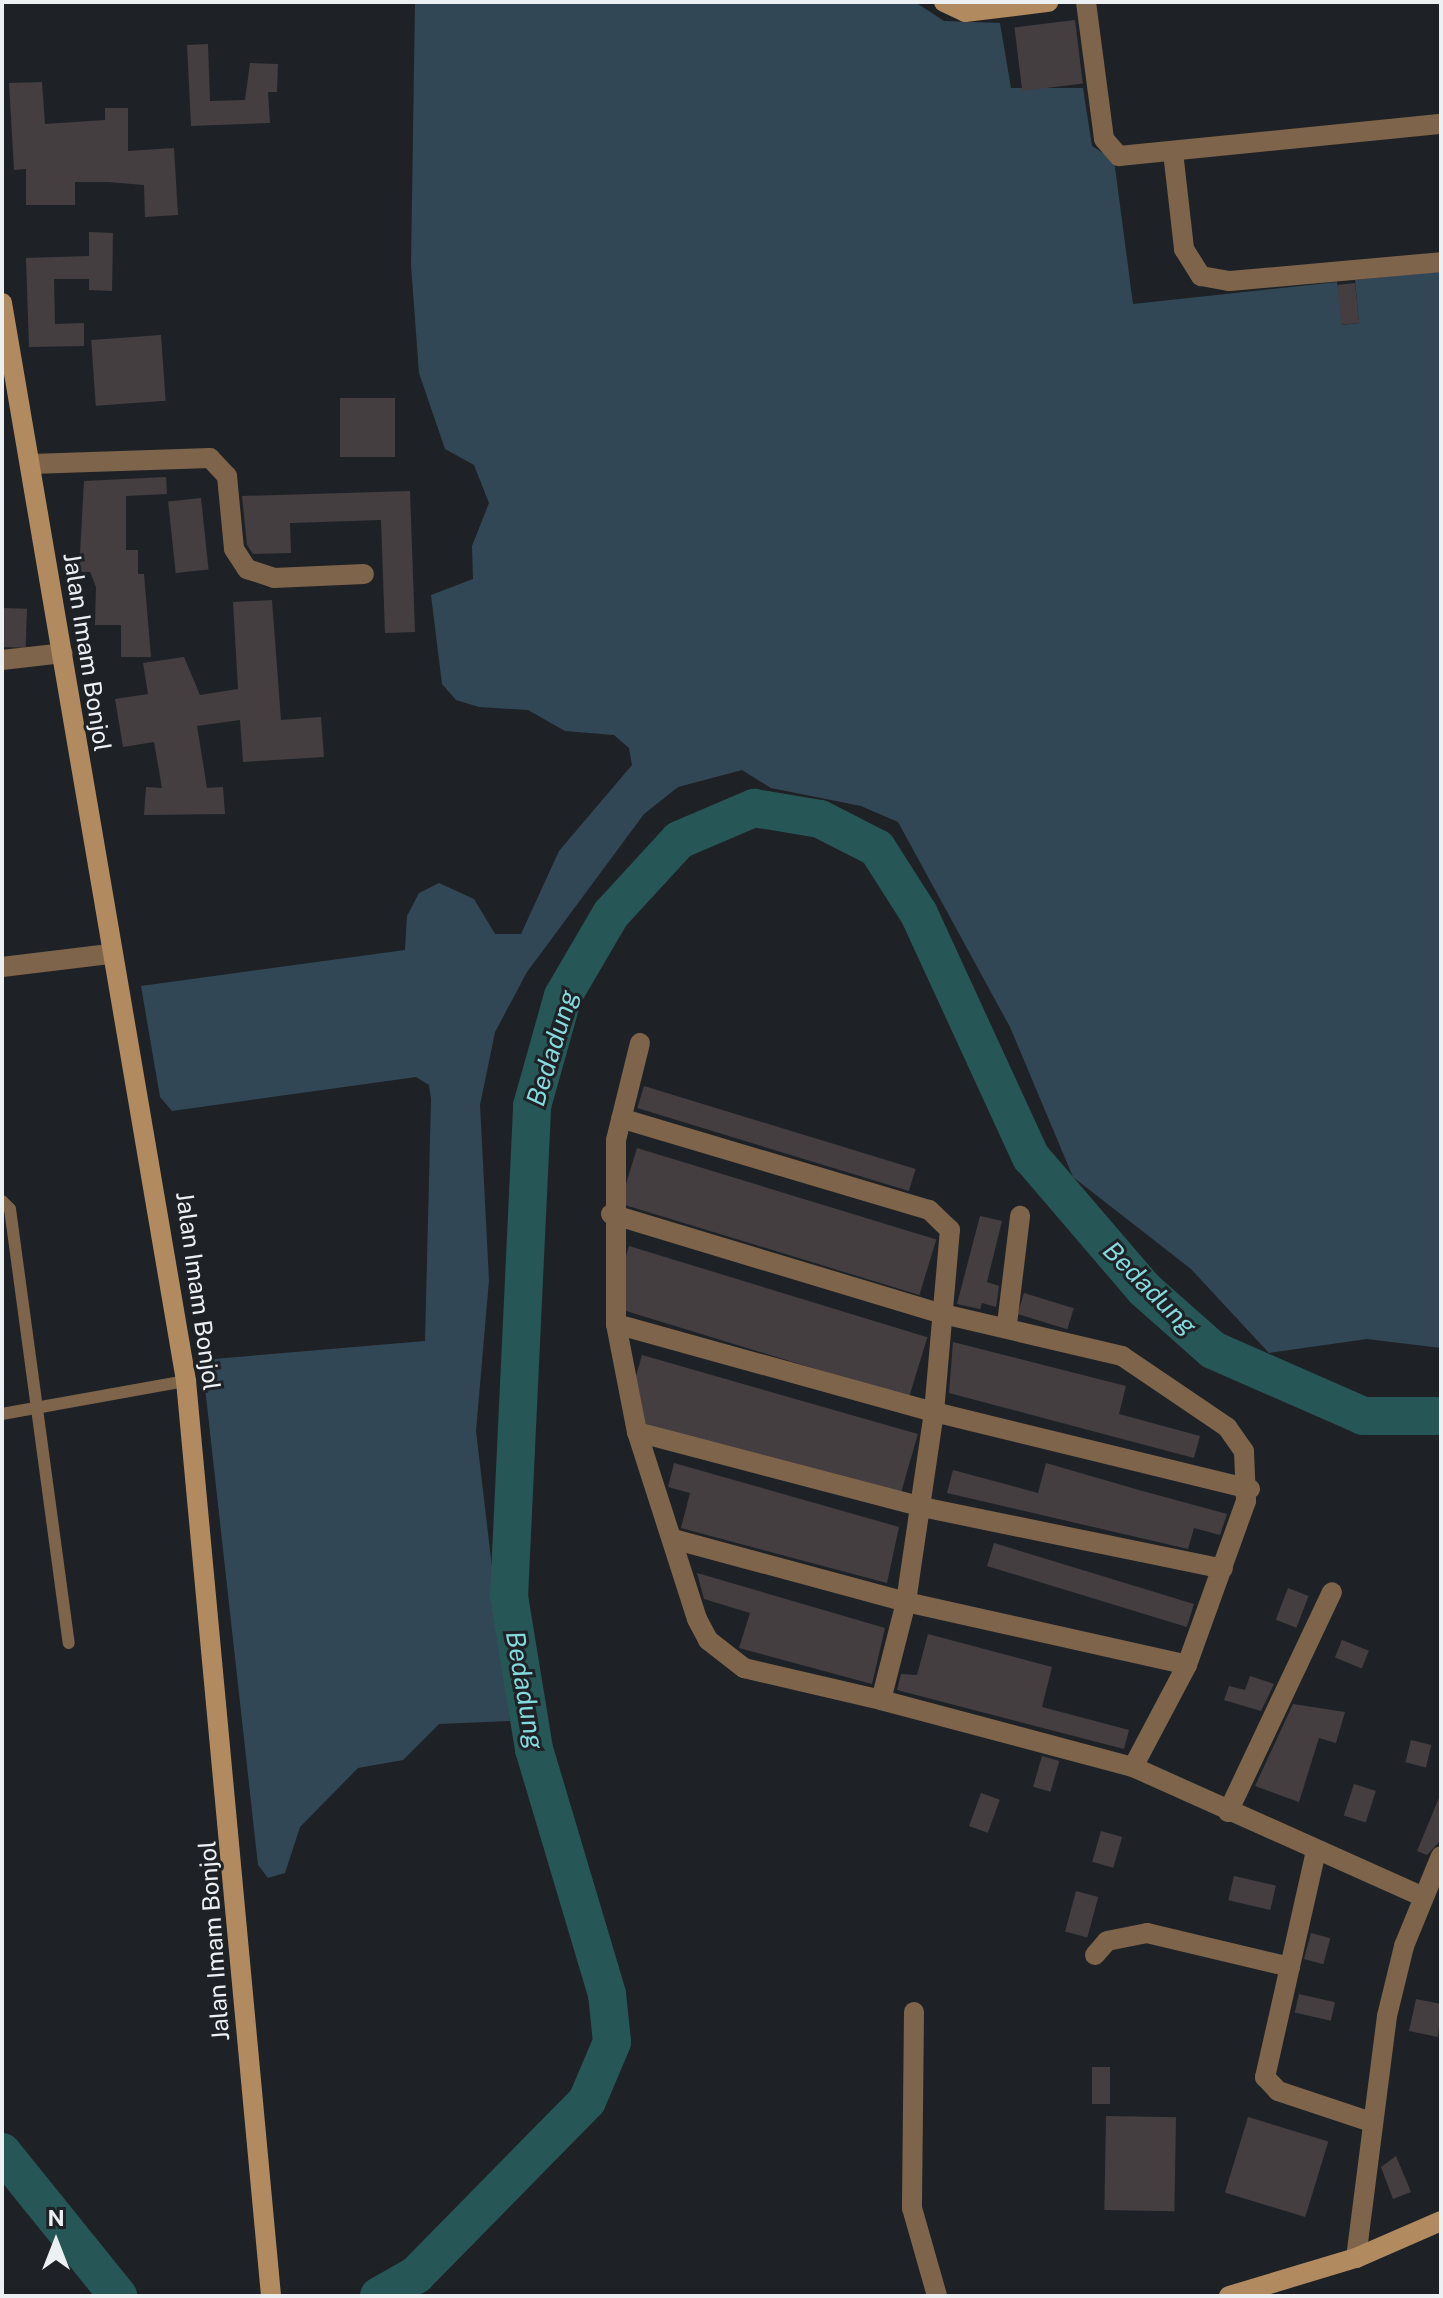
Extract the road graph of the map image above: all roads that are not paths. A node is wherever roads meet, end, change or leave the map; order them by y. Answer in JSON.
{"nodes":[{"id":1,"x":944,"y":2,"type":"edge"},
{"id":2,"x":1048,"y":2,"type":"edge"},
{"id":3,"x":1086,"y":2,"type":"edge"},
{"id":4,"x":1016,"y":4,"type":"edge"},
{"id":5,"x":1441,"y":124,"type":"edge"},
{"id":6,"x":1173,"y":152,"type":"junction"},
{"id":7,"x":1441,"y":262,"type":"edge"},
{"id":8,"x":2,"y":303,"type":"edge"},
{"id":9,"x":31,"y":464,"type":"junction"},
{"id":10,"x":364,"y":574,"type":"dead end"},
{"id":11,"x":63,"y":653,"type":"junction"},
{"id":12,"x":2,"y":660,"type":"edge"},
{"id":13,"x":109,"y":954,"type":"junction"},
{"id":14,"x":2,"y":967,"type":"edge"},
{"id":15,"x":640,"y":1043,"type":"dead end"},
{"id":16,"x":621,"y":1118,"type":"junction"},
{"id":17,"x":2,"y":1201,"type":"edge"},
{"id":18,"x":611,"y":1214,"type":"junction"},
{"id":19,"x":1020,"y":1216,"type":"dead end"},
{"id":20,"x":943,"y":1314,"type":"junction"},
{"id":21,"x":616,"y":1324,"type":"junction"},
{"id":22,"x":1007,"y":1324,"type":"junction"},
{"id":23,"x":186,"y":1381,"type":"junction"},
{"id":24,"x":33,"y":1412,"type":"junction"},
{"id":25,"x":934,"y":1412,"type":"junction"},
{"id":26,"x":2,"y":1414,"type":"edge"},
{"id":27,"x":637,"y":1432,"type":"junction"},
{"id":28,"x":1250,"y":1489,"type":"junction"},
{"id":29,"x":922,"y":1507,"type":"junction"},
{"id":30,"x":673,"y":1539,"type":"junction"},
{"id":31,"x":1223,"y":1569,"type":"junction"},
{"id":32,"x":1332,"y":1592,"type":"dead end"},
{"id":33,"x":906,"y":1602,"type":"junction"},
{"id":34,"x":69,"y":1643,"type":"dead end"},
{"id":35,"x":1187,"y":1665,"type":"junction"},
{"id":36,"x":881,"y":1700,"type":"junction"},
{"id":37,"x":1133,"y":1767,"type":"junction"},
{"id":38,"x":1228,"y":1812,"type":"junction"},
{"id":39,"x":1316,"y":1851,"type":"junction"},
{"id":40,"x":1441,"y":1856,"type":"edge"},
{"id":41,"x":1422,"y":1896,"type":"junction"},
{"id":42,"x":1095,"y":1955,"type":"dead end"},
{"id":43,"x":1290,"y":1967,"type":"junction"},
{"id":44,"x":914,"y":2012,"type":"dead end"},
{"id":45,"x":1368,"y":2121,"type":"junction"},
{"id":46,"x":1441,"y":2221,"type":"edge"},
{"id":47,"x":1356,"y":2258,"type":"junction"},
{"id":48,"x":271,"y":2296,"type":"edge"},
{"id":49,"x":937,"y":2296,"type":"edge"},
{"id":50,"x":1229,"y":2296,"type":"edge"}],
"edges":[{"from":1,"to":4,"type":"street"},
{"from":2,"to":4,"type":"street"},
{"from":3,"to":6,"type":"street"},
{"from":5,"to":6,"type":"street"},
{"from":6,"to":7,"type":"street"},
{"from":8,"to":9,"type":"street","name":"Jalan Imam Bonjol"},
{"from":9,"to":10,"type":"street"},
{"from":9,"to":11,"type":"street","name":"Jalan Imam Bonjol"},
{"from":11,"to":12,"type":"street"},
{"from":11,"to":13,"type":"street","name":"Jalan Imam Bonjol"},
{"from":13,"to":14,"type":"street"},
{"from":13,"to":23,"type":"street","name":"Jalan Imam Bonjol"},
{"from":15,"to":16,"type":"street"},
{"from":16,"to":18,"type":"street"},
{"from":16,"to":20,"type":"street"},
{"from":17,"to":24,"type":"lane"},
{"from":18,"to":20,"type":"street"},
{"from":18,"to":21,"type":"street"},
{"from":19,"to":22,"type":"street"},
{"from":20,"to":22,"type":"street"},
{"from":20,"to":25,"type":"street"},
{"from":21,"to":25,"type":"street"},
{"from":21,"to":27,"type":"street"},
{"from":22,"to":28,"type":"street"},
{"from":23,"to":24,"type":"lane"},
{"from":23,"to":48,"type":"street","name":"Jalan Imam Bonjol"},
{"from":24,"to":26,"type":"lane"},
{"from":24,"to":34,"type":"lane"},
{"from":25,"to":28,"type":"street"},
{"from":25,"to":29,"type":"street"},
{"from":27,"to":29,"type":"street"},
{"from":27,"to":30,"type":"street"},
{"from":28,"to":31,"type":"street"},
{"from":29,"to":31,"type":"street"},
{"from":29,"to":33,"type":"street"},
{"from":30,"to":33,"type":"street"},
{"from":30,"to":36,"type":"street"},
{"from":31,"to":35,"type":"street"},
{"from":32,"to":38,"type":"street"},
{"from":33,"to":35,"type":"street"},
{"from":33,"to":36,"type":"street"},
{"from":35,"to":37,"type":"street"},
{"from":36,"to":37,"type":"street"},
{"from":37,"to":38,"type":"street"},
{"from":38,"to":39,"type":"street"},
{"from":39,"to":41,"type":"street"},
{"from":39,"to":43,"type":"street"},
{"from":40,"to":41,"type":"street"},
{"from":41,"to":45,"type":"street"},
{"from":42,"to":43,"type":"street"},
{"from":43,"to":45,"type":"street"},
{"from":44,"to":49,"type":"street"},
{"from":45,"to":47,"type":"street"},
{"from":46,"to":47,"type":"street"},
{"from":47,"to":50,"type":"street"}]}
